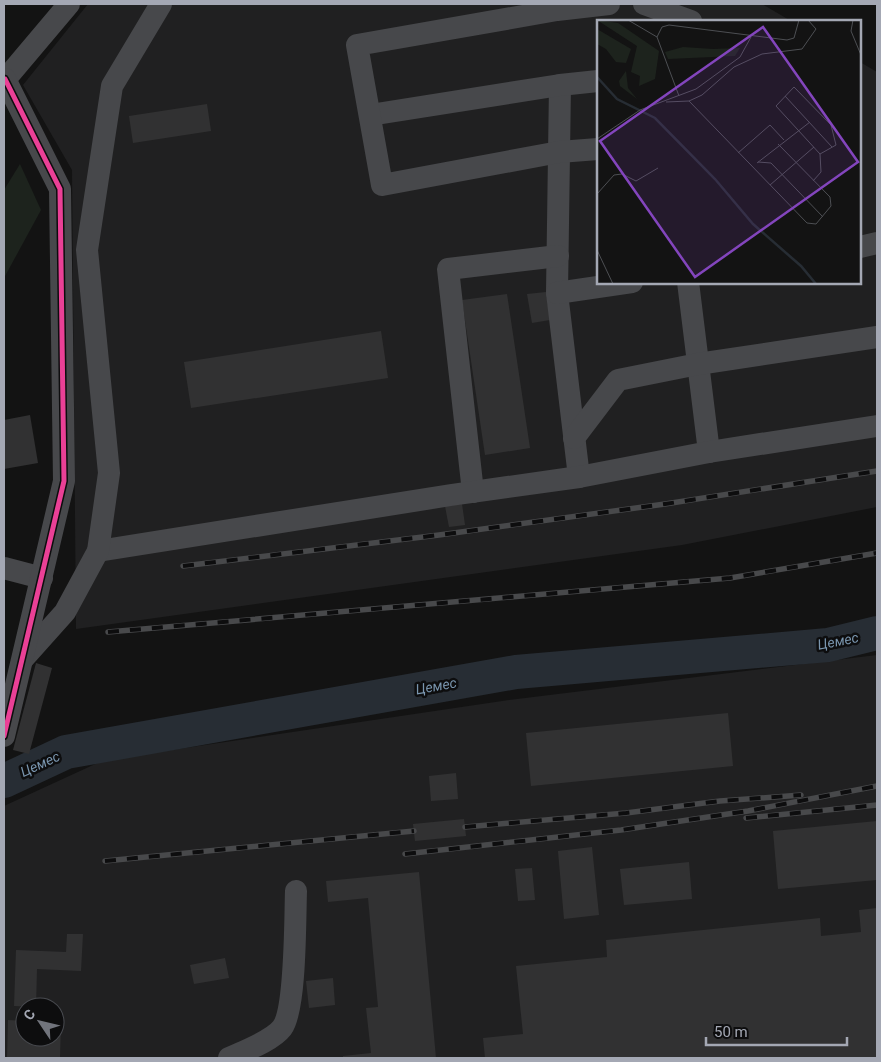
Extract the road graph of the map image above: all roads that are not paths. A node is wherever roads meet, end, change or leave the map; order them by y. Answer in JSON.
{"nodes":[{"id":1,"x":69,"y":4,"type":"edge"},
{"id":2,"x":161,"y":4,"type":"edge"},
{"id":3,"x":608,"y":4,"type":"edge"},
{"id":4,"x":644,"y":4,"type":"edge"},
{"id":5,"x":688,"y":20,"type":"edge"},
{"id":6,"x":5,"y":80,"type":"edge"},
{"id":7,"x":597,"y":81,"type":"edge"},
{"id":8,"x":560,"y":85,"type":"junction"},
{"id":9,"x":370,"y":115,"type":"junction"},
{"id":10,"x":597,"y":149,"type":"edge"},
{"id":11,"x":559,"y":152,"type":"junction"},
{"id":12,"x":877,"y":243,"type":"edge"},
{"id":13,"x":861,"y":246,"type":"edge"},
{"id":14,"x":558,"y":256,"type":"junction"},
{"id":15,"x":619,"y":284,"type":"edge"},
{"id":16,"x":688,"y":284,"type":"edge"},
{"id":17,"x":558,"y":293,"type":"junction"},
{"id":18,"x":877,"y":338,"type":"edge"},
{"id":19,"x":698,"y":364,"type":"junction"},
{"id":20,"x":877,"y":426,"type":"edge"},
{"id":21,"x":574,"y":438,"type":"junction"},
{"id":22,"x":709,"y":452,"type":"junction"},
{"id":23,"x":579,"y":477,"type":"junction"},
{"id":24,"x":473,"y":492,"type":"junction"},
{"id":25,"x":98,"y":551,"type":"junction"},
{"id":26,"x":4,"y":568,"type":"edge"},
{"id":27,"x":42,"y":578,"type":"junction"},
{"id":28,"x":23,"y":658,"type":"junction"},
{"id":29,"x":4,"y":736,"type":"edge"},
{"id":30,"x":296,"y":891,"type":"dead end"},
{"id":31,"x":229,"y":1058,"type":"edge"}],
"edges":[{"from":1,"to":6,"type":"street"},
{"from":2,"to":25,"type":"street"},
{"from":3,"to":9,"type":"street"},
{"from":4,"to":5,"type":"street"},
{"from":6,"to":27,"type":"street"},
{"from":7,"to":8,"type":"street"},
{"from":8,"to":9,"type":"street"},
{"from":8,"to":11,"type":"street"},
{"from":9,"to":11,"type":"street"},
{"from":10,"to":11,"type":"street"},
{"from":11,"to":14,"type":"street"},
{"from":12,"to":13,"type":"street"},
{"from":14,"to":17,"type":"street"},
{"from":14,"to":24,"type":"street"},
{"from":15,"to":17,"type":"street"},
{"from":16,"to":19,"type":"street"},
{"from":17,"to":21,"type":"street"},
{"from":18,"to":19,"type":"street"},
{"from":19,"to":21,"type":"street"},
{"from":19,"to":22,"type":"street"},
{"from":20,"to":22,"type":"street"},
{"from":21,"to":23,"type":"street"},
{"from":22,"to":23,"type":"street"},
{"from":23,"to":24,"type":"street"},
{"from":24,"to":25,"type":"street"},
{"from":25,"to":28,"type":"street"},
{"from":26,"to":27,"type":"street"},
{"from":27,"to":28,"type":"street"},
{"from":28,"to":29,"type":"street"},
{"from":30,"to":31,"type":"street"}]}
